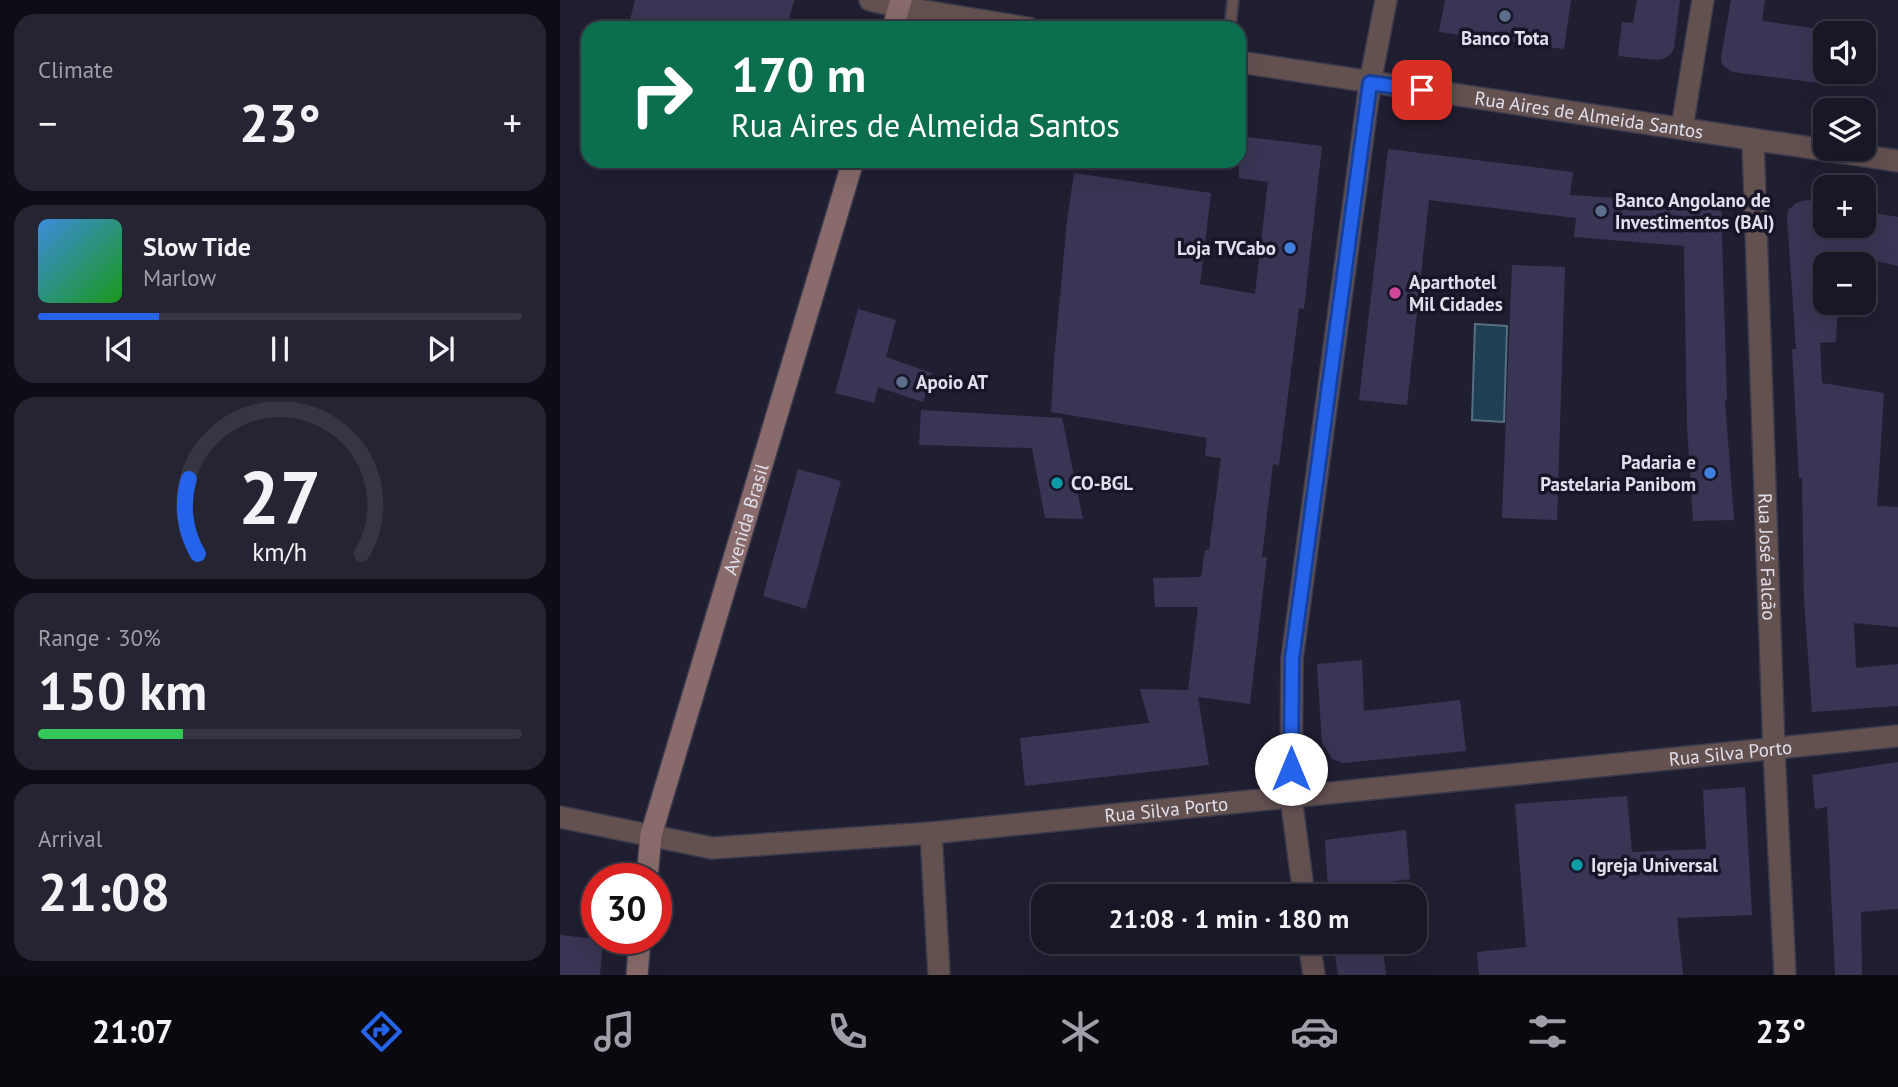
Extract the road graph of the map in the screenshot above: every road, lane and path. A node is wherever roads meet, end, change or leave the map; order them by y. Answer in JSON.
{"nodes":[{"id":1,"x":870,"y":0,"type":"edge"},
{"id":2,"x":1233,"y":0,"type":"edge"},
{"id":3,"x":1386,"y":0,"type":"edge"},
{"id":4,"x":1703,"y":0,"type":"edge"},
{"id":5,"x":897,"y":12,"type":"edge"},
{"id":6,"x":971,"y":21,"type":"edge"},
{"id":7,"x":1231,"y":21,"type":"edge"},
{"id":8,"x":1246,"y":63,"type":"edge"},
{"id":9,"x":1370,"y":83,"type":"junction"},
{"id":10,"x":1682,"y":128,"type":"junction"},
{"id":11,"x":1753,"y":141,"type":"junction"},
{"id":12,"x":1898,"y":161,"type":"edge"},
{"id":13,"x":851,"y":168,"type":"edge"},
{"id":14,"x":1898,"y":736,"type":"edge"},
{"id":15,"x":1773,"y":750,"type":"junction"},
{"id":16,"x":1291,"y":797,"type":"junction"},
{"id":17,"x":560,"y":817,"type":"edge"},
{"id":18,"x":931,"y":833,"type":"junction"},
{"id":19,"x":651,"y":835,"type":"junction"},
{"id":20,"x":648,"y":863,"type":"edge"},
{"id":21,"x":1302,"y":884,"type":"edge"},
{"id":22,"x":639,"y":954,"type":"edge"},
{"id":23,"x":1311,"y":954,"type":"edge"},
{"id":24,"x":637,"y":975,"type":"edge"},
{"id":25,"x":939,"y":975,"type":"edge"},
{"id":26,"x":1314,"y":975,"type":"edge"},
{"id":27,"x":1785,"y":975,"type":"edge"}],
"edges":[{"from":1,"to":5,"type":"street"},
{"from":2,"to":7,"type":"lane"},
{"from":3,"to":9,"type":"street"},
{"from":4,"to":10,"type":"street"},
{"from":5,"to":6,"type":"street"},
{"from":8,"to":9,"type":"street","name":"Rua Aires de Almeida Santos"},
{"from":9,"to":10,"type":"street","name":"Rua Aires de Almeida Santos"},
{"from":9,"to":16,"type":"street"},
{"from":10,"to":11,"type":"street","name":"Rua Aires de Almeida Santos"},
{"from":11,"to":12,"type":"street","name":"Rua Aires de Almeida Santos"},
{"from":11,"to":15,"type":"street","name":"Rua José Falcão"},
{"from":13,"to":19,"type":"street","name":"Avenida Brasil"},
{"from":14,"to":15,"type":"street","name":"Rua Silva Porto"},
{"from":15,"to":16,"type":"street","name":"Rua Silva Porto"},
{"from":15,"to":27,"type":"street","name":"Rua José Falcão"},
{"from":16,"to":18,"type":"street","name":"Rua Silva Porto"},
{"from":16,"to":21,"type":"street"},
{"from":17,"to":19,"type":"street","name":"Rua Silva Porto"},
{"from":18,"to":19,"type":"street","name":"Rua Silva Porto"},
{"from":18,"to":25,"type":"street"},
{"from":19,"to":20,"type":"street","name":"Avenida Brasil"},
{"from":22,"to":24,"type":"street"},
{"from":23,"to":26,"type":"street"}]}
